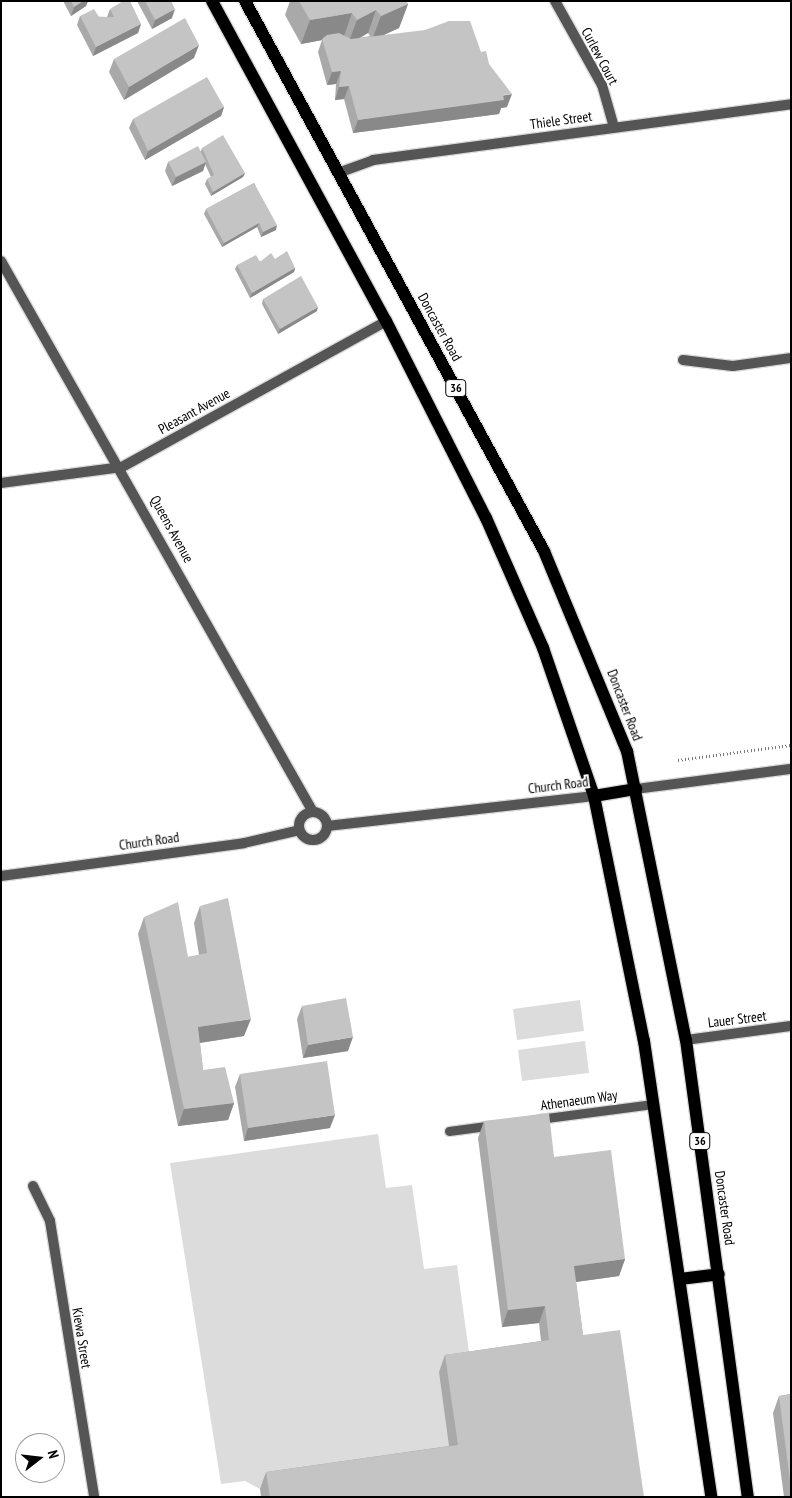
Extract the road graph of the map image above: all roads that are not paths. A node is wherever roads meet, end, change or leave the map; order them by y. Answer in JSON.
{"nodes":[{"id":1,"x":212,"y":1,"type":"edge"},
{"id":2,"x":245,"y":1,"type":"edge"},
{"id":3,"x":555,"y":1,"type":"edge"},
{"id":4,"x":791,"y":104,"type":"edge"},
{"id":5,"x":614,"y":127,"type":"junction"},
{"id":6,"x":338,"y":173,"type":"junction"},
{"id":7,"x":1,"y":261,"type":"edge"},
{"id":8,"x":386,"y":321,"type":"junction"},
{"id":9,"x":791,"y":358,"type":"edge"},
{"id":10,"x":683,"y":360,"type":"dead end"},
{"id":11,"x":122,"y":467,"type":"junction"},
{"id":12,"x":1,"y":483,"type":"edge"},
{"id":13,"x":791,"y":769,"type":"edge"},
{"id":14,"x":636,"y":789,"type":"junction"},
{"id":15,"x":594,"y":796,"type":"junction"},
{"id":16,"x":313,"y":812,"type":"junction"},
{"id":17,"x":327,"y":826,"type":"junction"},
{"id":18,"x":300,"y":830,"type":"junction"},
{"id":19,"x":1,"y":876,"type":"edge"},
{"id":20,"x":791,"y":1026,"type":"edge"},
{"id":21,"x":686,"y":1040,"type":"junction"},
{"id":22,"x":654,"y":1104,"type":"junction"},
{"id":23,"x":527,"y":1121,"type":"edge"},
{"id":24,"x":508,"y":1123,"type":"edge"},
{"id":25,"x":449,"y":1131,"type":"dead end"},
{"id":26,"x":33,"y":1186,"type":"dead end"},
{"id":27,"x":719,"y":1274,"type":"junction"},
{"id":28,"x":680,"y":1280,"type":"junction"},
{"id":29,"x":94,"y":1497,"type":"edge"},
{"id":30,"x":711,"y":1497,"type":"edge"},
{"id":31,"x":748,"y":1497,"type":"edge"}],
"edges":[{"from":1,"to":8,"type":"main road","number":"36"},
{"from":2,"to":6,"type":"main road","name":"Doncaster Road","number":"36"},
{"from":3,"to":5,"type":"street","name":"Curlew Court"},
{"from":4,"to":5,"type":"street","name":"Thiele Street"},
{"from":5,"to":6,"type":"street","name":"Thiele Street"},
{"from":6,"to":14,"type":"main road","name":"Doncaster Road","number":"36"},
{"from":7,"to":11,"type":"street","name":"Queens Avenue"},
{"from":8,"to":11,"type":"street","name":"Pleasant Avenue"},
{"from":8,"to":15,"type":"main road","number":"36"},
{"from":9,"to":10,"type":"street"},
{"from":11,"to":12,"type":"street","name":"Pleasant Avenue"},
{"from":11,"to":16,"type":"street","name":"Queens Avenue"},
{"from":13,"to":14,"type":"street","name":"Church Road"},
{"from":14,"to":15,"type":"main road","name":"Church Road"},
{"from":14,"to":21,"type":"main road","name":"Doncaster Road","number":"36"},
{"from":15,"to":17,"type":"street","name":"Church Road"},
{"from":15,"to":22,"type":"main road","number":"36"},
{"from":16,"to":17,"type":"street"},
{"from":16,"to":18,"type":"street"},
{"from":17,"to":18,"type":"street"},
{"from":18,"to":19,"type":"street","name":"Church Road"},
{"from":20,"to":21,"type":"street","name":"Lauer Street"},
{"from":21,"to":27,"type":"main road","name":"Doncaster Road","number":"36"},
{"from":22,"to":23,"type":"lane","name":"Athenaeum Way"},
{"from":22,"to":28,"type":"main road","number":"36"},
{"from":24,"to":25,"type":"lane"},
{"from":26,"to":29,"type":"street","name":"Kiewa Street"},
{"from":27,"to":28,"type":"main road"},
{"from":27,"to":31,"type":"main road","name":"Doncaster Road","number":"36"},
{"from":28,"to":30,"type":"main road","number":"36"}]}
